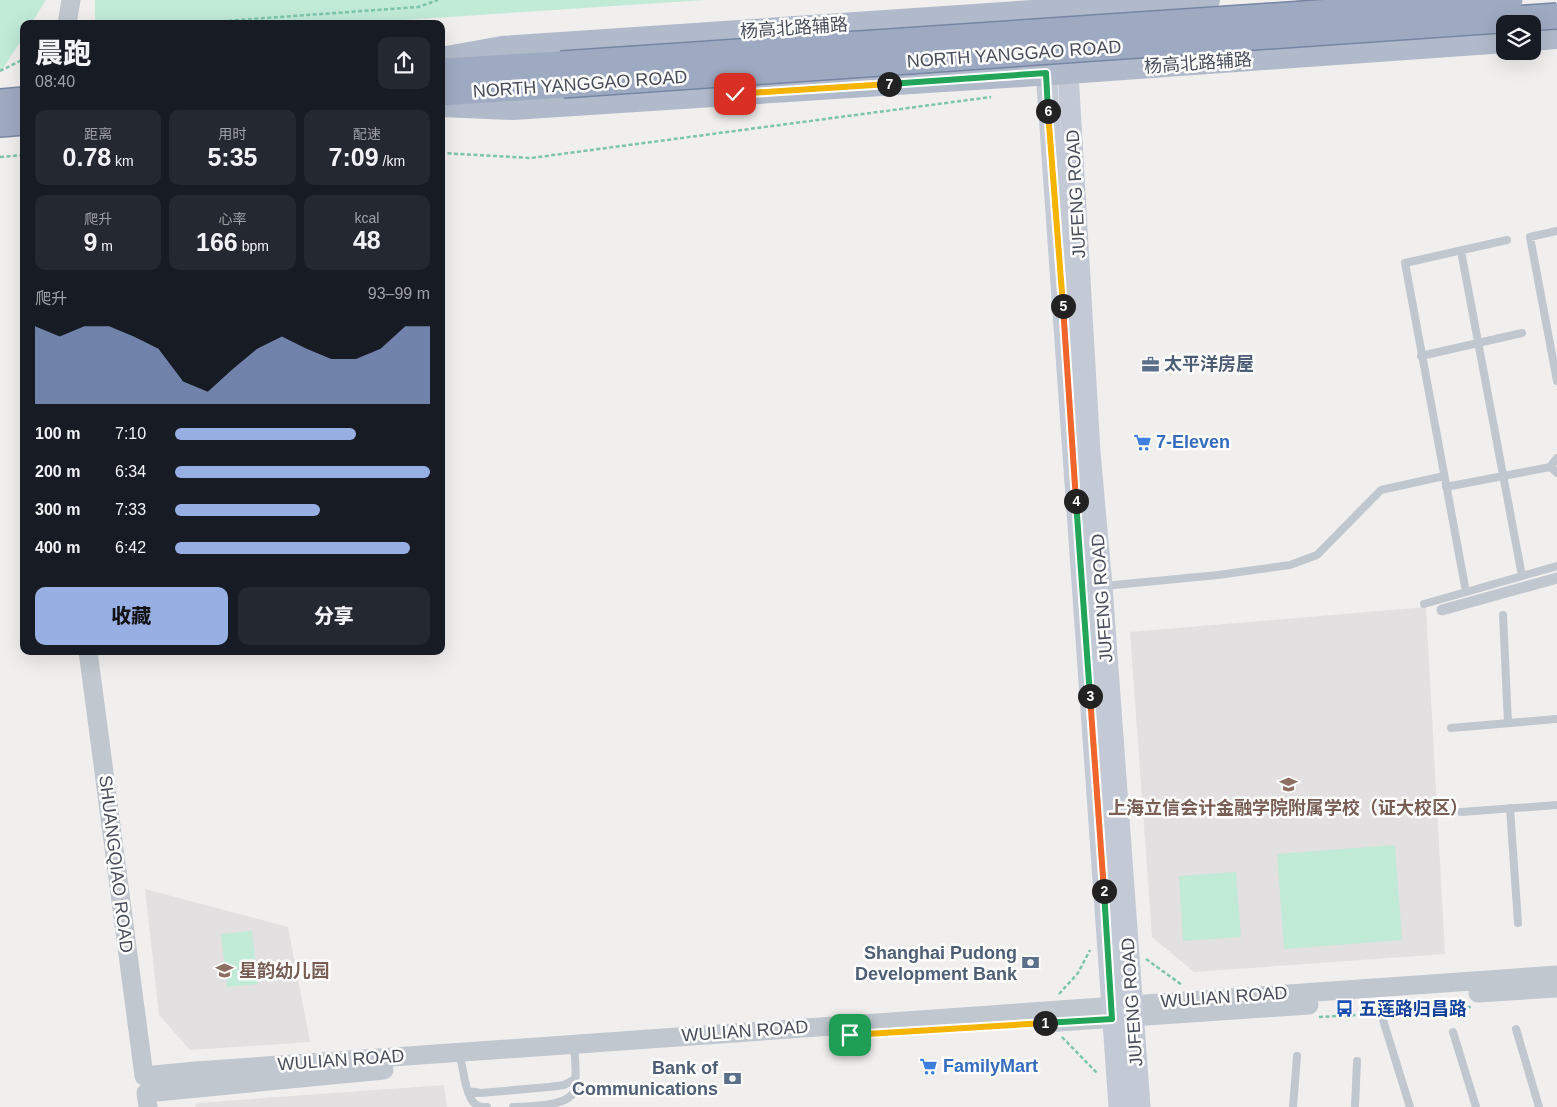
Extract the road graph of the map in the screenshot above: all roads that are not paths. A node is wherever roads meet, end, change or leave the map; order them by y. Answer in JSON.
{"nodes":[{"id":1,"x":71,"y":0,"type":"edge"},
{"id":2,"x":1208,"y":0,"type":"edge"},
{"id":3,"x":1510,"y":0,"type":"edge"},
{"id":4,"x":1062,"y":5,"type":"edge"},
{"id":5,"x":1039,"y":6,"type":"edge"},
{"id":6,"x":1557,"y":16,"type":"edge"},
{"id":7,"x":68,"y":20,"type":"edge"},
{"id":8,"x":1557,"y":37,"type":"edge"},
{"id":9,"x":1541,"y":38,"type":"edge"},
{"id":10,"x":1496,"y":42,"type":"edge"},
{"id":11,"x":445,"y":58,"type":"edge"},
{"id":12,"x":445,"y":71,"type":"edge"},
{"id":13,"x":1057,"y":73,"type":"junction"},
{"id":14,"x":562,"y":74,"type":"junction"},
{"id":15,"x":445,"y":92,"type":"edge"},
{"id":16,"x":20,"y":100,"type":"edge"},
{"id":17,"x":0,"y":102,"type":"edge"},
{"id":18,"x":445,"y":105,"type":"edge"},
{"id":19,"x":20,"y":122,"type":"edge"},
{"id":20,"x":0,"y":124,"type":"edge"},
{"id":21,"x":1557,"y":230,"type":"edge"},
{"id":22,"x":1507,"y":240,"type":"dead end"},
{"id":23,"x":1461,"y":250,"type":"junction"},
{"id":24,"x":1522,"y":333,"type":"dead end"},
{"id":25,"x":1478,"y":342,"type":"junction"},
{"id":26,"x":1421,"y":356,"type":"junction"},
{"id":27,"x":1557,"y":381,"type":"edge"},
{"id":28,"x":1557,"y":458,"type":"edge"},
{"id":29,"x":1550,"y":467,"type":"junction"},
{"id":30,"x":1557,"y":472,"type":"edge"},
{"id":31,"x":1444,"y":476,"type":"junction"},
{"id":32,"x":1503,"y":476,"type":"junction"},
{"id":33,"x":1446,"y":487,"type":"junction"},
{"id":34,"x":1557,"y":566,"type":"edge"},
{"id":35,"x":1522,"y":576,"type":"junction"},
{"id":36,"x":1557,"y":578,"type":"edge"},
{"id":37,"x":1102,"y":586,"type":"junction"},
{"id":38,"x":1466,"y":592,"type":"junction"},
{"id":39,"x":1424,"y":604,"type":"dead end"},
{"id":40,"x":1442,"y":610,"type":"dead end"},
{"id":41,"x":1502,"y":615,"type":"dead end"},
{"id":42,"x":89,"y":655,"type":"edge"},
{"id":43,"x":1557,"y":719,"type":"edge"},
{"id":44,"x":1508,"y":723,"type":"junction"},
{"id":45,"x":1451,"y":728,"type":"dead end"},
{"id":46,"x":1557,"y":805,"type":"edge"},
{"id":47,"x":1510,"y":808,"type":"junction"},
{"id":48,"x":1461,"y":812,"type":"dead end"},
{"id":49,"x":1518,"y":923,"type":"dead end"},
{"id":50,"x":1557,"y":975,"type":"edge"},
{"id":51,"x":1557,"y":988,"type":"edge"},
{"id":52,"x":1123,"y":1011,"type":"junction"},
{"id":53,"x":1383,"y":1020,"type":"dead end"},
{"id":54,"x":1516,"y":1029,"type":"dead end"},
{"id":55,"x":1453,"y":1032,"type":"dead end"},
{"id":56,"x":574,"y":1049,"type":"junction"},
{"id":57,"x":1297,"y":1056,"type":"dead end"},
{"id":58,"x":460,"y":1057,"type":"junction"},
{"id":59,"x":1357,"y":1061,"type":"dead end"},
{"id":60,"x":575,"y":1079,"type":"junction"},
{"id":61,"x":468,"y":1091,"type":"junction"},
{"id":62,"x":146,"y":1092,"type":"edge"},
{"id":63,"x":487,"y":1107,"type":"edge"},
{"id":64,"x":513,"y":1107,"type":"edge"},
{"id":65,"x":1119,"y":1107,"type":"edge"},
{"id":66,"x":1140,"y":1107,"type":"edge"},
{"id":67,"x":1293,"y":1107,"type":"edge"},
{"id":68,"x":1355,"y":1107,"type":"edge"},
{"id":69,"x":1410,"y":1107,"type":"edge"},
{"id":70,"x":1476,"y":1107,"type":"edge"},
{"id":71,"x":1539,"y":1107,"type":"edge"}],
"edges":[{"from":1,"to":7,"type":"street"},
{"from":2,"to":4,"type":"main road","name":"杨高北路辅路"},
{"from":3,"to":14,"type":"highway","name":"NORTH YANGGAO ROAD","bridge":true},
{"from":4,"to":5,"type":"main road","name":"杨高北路辅路"},
{"from":4,"to":13,"type":"main road","name":"JUFENG ROAD"},
{"from":5,"to":11,"type":"main road","name":"杨高北路辅路"},
{"from":5,"to":13,"type":"main road","name":"JUFENG ROAD"},
{"from":6,"to":14,"type":"highway","name":"NORTH YANGGAO ROAD","bridge":true},
{"from":8,"to":9,"type":"main road"},
{"from":10,"to":13,"type":"main road","name":"杨高北路辅路"},
{"from":12,"to":14,"type":"highway","name":"NORTH YANGGAO ROAD"},
{"from":13,"to":18,"type":"main road","name":"杨高北路辅路"},
{"from":13,"to":37,"type":"main road","name":"JUFENG ROAD"},
{"from":13,"to":52,"type":"main road","name":"JUFENG ROAD"},
{"from":14,"to":15,"type":"highway","name":"NORTH YANGGAO ROAD"},
{"from":16,"to":17,"type":"highway"},
{"from":19,"to":20,"type":"highway"},
{"from":21,"to":27,"type":"lane"},
{"from":22,"to":23,"type":"lane"},
{"from":23,"to":25,"type":"lane"},
{"from":23,"to":26,"type":"lane"},
{"from":24,"to":25,"type":"lane"},
{"from":25,"to":26,"type":"lane"},
{"from":25,"to":32,"type":"lane"},
{"from":26,"to":31,"type":"lane"},
{"from":28,"to":29,"type":"lane"},
{"from":29,"to":30,"type":"lane"},
{"from":29,"to":32,"type":"lane"},
{"from":31,"to":33,"type":"lane"},
{"from":31,"to":37,"type":"lane"},
{"from":32,"to":33,"type":"lane"},
{"from":32,"to":35,"type":"lane"},
{"from":33,"to":38,"type":"lane"},
{"from":34,"to":35,"type":"lane"},
{"from":35,"to":38,"type":"lane"},
{"from":36,"to":40,"type":"street"},
{"from":37,"to":52,"type":"main road","name":"JUFENG ROAD"},
{"from":38,"to":39,"type":"lane"},
{"from":41,"to":44,"type":"lane"},
{"from":42,"to":62,"type":"street","name":"SHUANGQIAO ROAD"},
{"from":43,"to":44,"type":"lane"},
{"from":44,"to":45,"type":"lane"},
{"from":46,"to":47,"type":"lane"},
{"from":47,"to":48,"type":"lane"},
{"from":47,"to":49,"type":"lane"},
{"from":50,"to":52,"type":"street","name":"WULIAN ROAD"},
{"from":51,"to":52,"type":"street","name":"WULIAN ROAD"},
{"from":52,"to":56,"type":"street","name":"WULIAN ROAD"},
{"from":52,"to":56,"type":"street","name":"WULIAN ROAD"},
{"from":52,"to":65,"type":"main road","name":"JUFENG ROAD"},
{"from":52,"to":66,"type":"main road","name":"JUFENG ROAD"},
{"from":53,"to":69,"type":"lane"},
{"from":54,"to":71,"type":"lane"},
{"from":55,"to":70,"type":"lane"},
{"from":56,"to":58,"type":"street","name":"WULIAN ROAD"},
{"from":56,"to":60,"type":"lane"},
{"from":57,"to":67,"type":"lane"},
{"from":58,"to":61,"type":"lane"},
{"from":58,"to":62,"type":"street","name":"WULIAN ROAD"},
{"from":59,"to":68,"type":"lane"},
{"from":60,"to":61,"type":"lane"},
{"from":60,"to":64,"type":"lane"},
{"from":61,"to":63,"type":"lane"}]}
